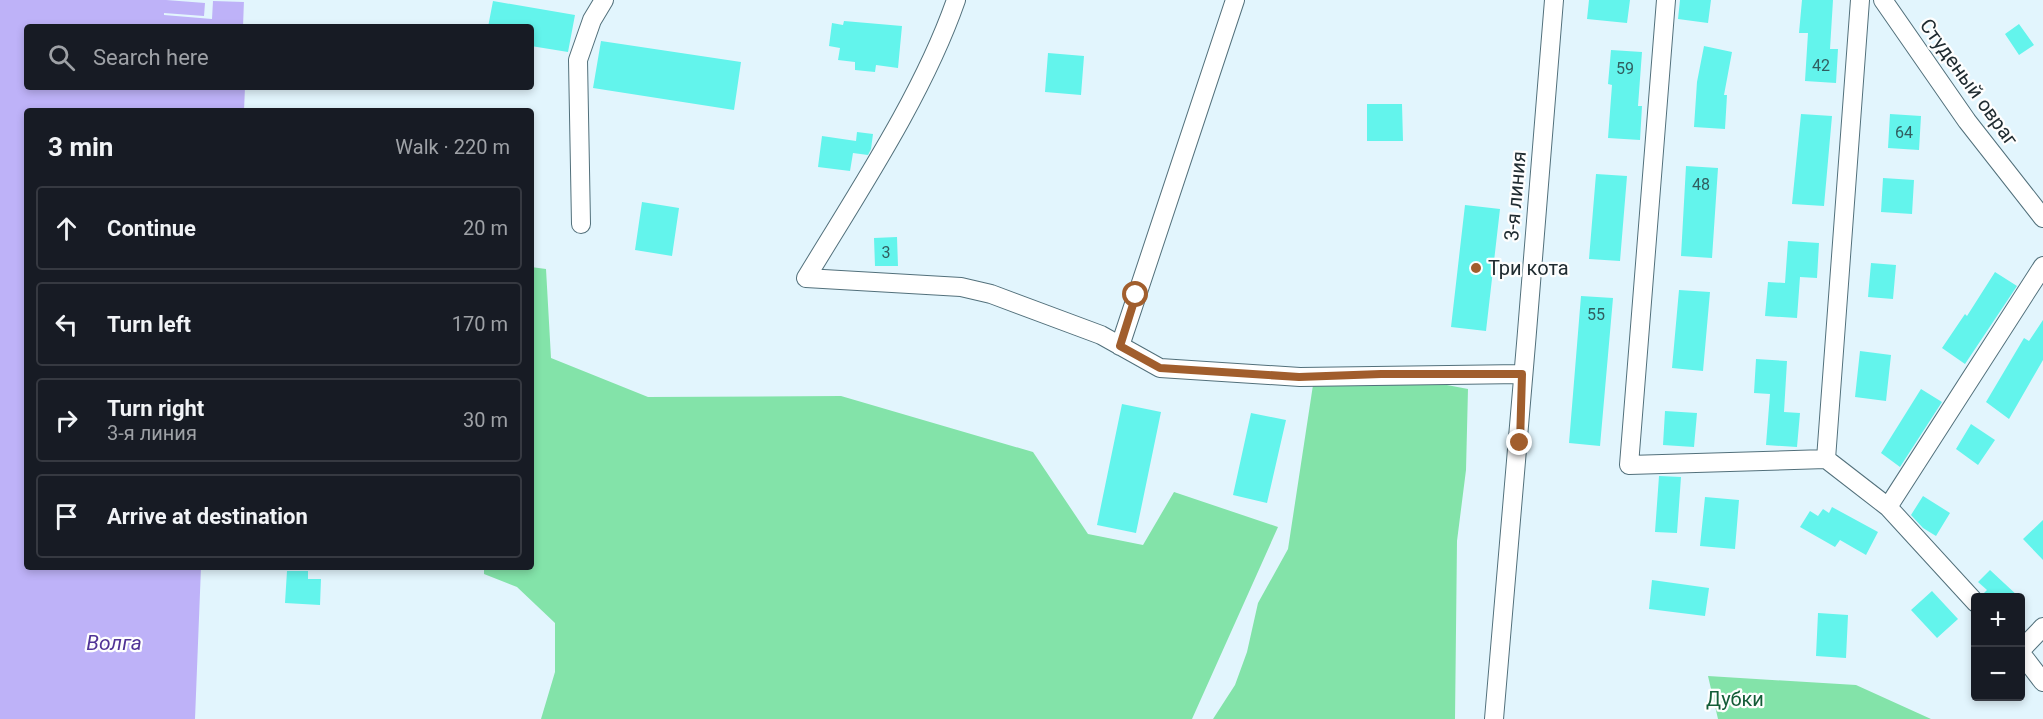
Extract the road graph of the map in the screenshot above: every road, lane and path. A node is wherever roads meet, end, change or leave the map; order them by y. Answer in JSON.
{"nodes":[{"id":1,"x":604,"y":0,"type":"edge"},
{"id":2,"x":956,"y":0,"type":"edge"},
{"id":3,"x":1234,"y":0,"type":"edge"},
{"id":4,"x":1554,"y":0,"type":"edge"},
{"id":5,"x":1666,"y":0,"type":"edge"},
{"id":6,"x":1860,"y":0,"type":"edge"},
{"id":7,"x":1882,"y":0,"type":"edge"},
{"id":8,"x":2043,"y":218,"type":"edge"},
{"id":9,"x":581,"y":224,"type":"dead end"},
{"id":10,"x":2043,"y":266,"type":"edge"},
{"id":11,"x":1120,"y":346,"type":"junction"},
{"id":12,"x":1522,"y":374,"type":"junction"},
{"id":13,"x":1826,"y":459,"type":"junction"},
{"id":14,"x":1888,"y":507,"type":"junction"},
{"id":15,"x":1971,"y":598,"type":"edge"},
{"id":16,"x":2043,"y":627,"type":"edge"},
{"id":17,"x":2025,"y":647,"type":"edge"},
{"id":18,"x":2025,"y":659,"type":"edge"},
{"id":19,"x":2043,"y":682,"type":"edge"},
{"id":20,"x":1494,"y":719,"type":"edge"}],
"edges":[{"from":1,"to":9,"type":"street"},
{"from":2,"to":11,"type":"street"},
{"from":3,"to":11,"type":"street"},
{"from":4,"to":12,"type":"street","name":"3-я линия"},
{"from":5,"to":13,"type":"street"},
{"from":6,"to":13,"type":"street"},
{"from":7,"to":8,"type":"street","name":"Студеный овраг"},
{"from":10,"to":14,"type":"street"},
{"from":11,"to":12,"type":"street"},
{"from":12,"to":20,"type":"street","name":"3-я линия"},
{"from":13,"to":14,"type":"street"},
{"from":14,"to":15,"type":"street"},
{"from":16,"to":17,"type":"street"},
{"from":18,"to":19,"type":"street"}]}
